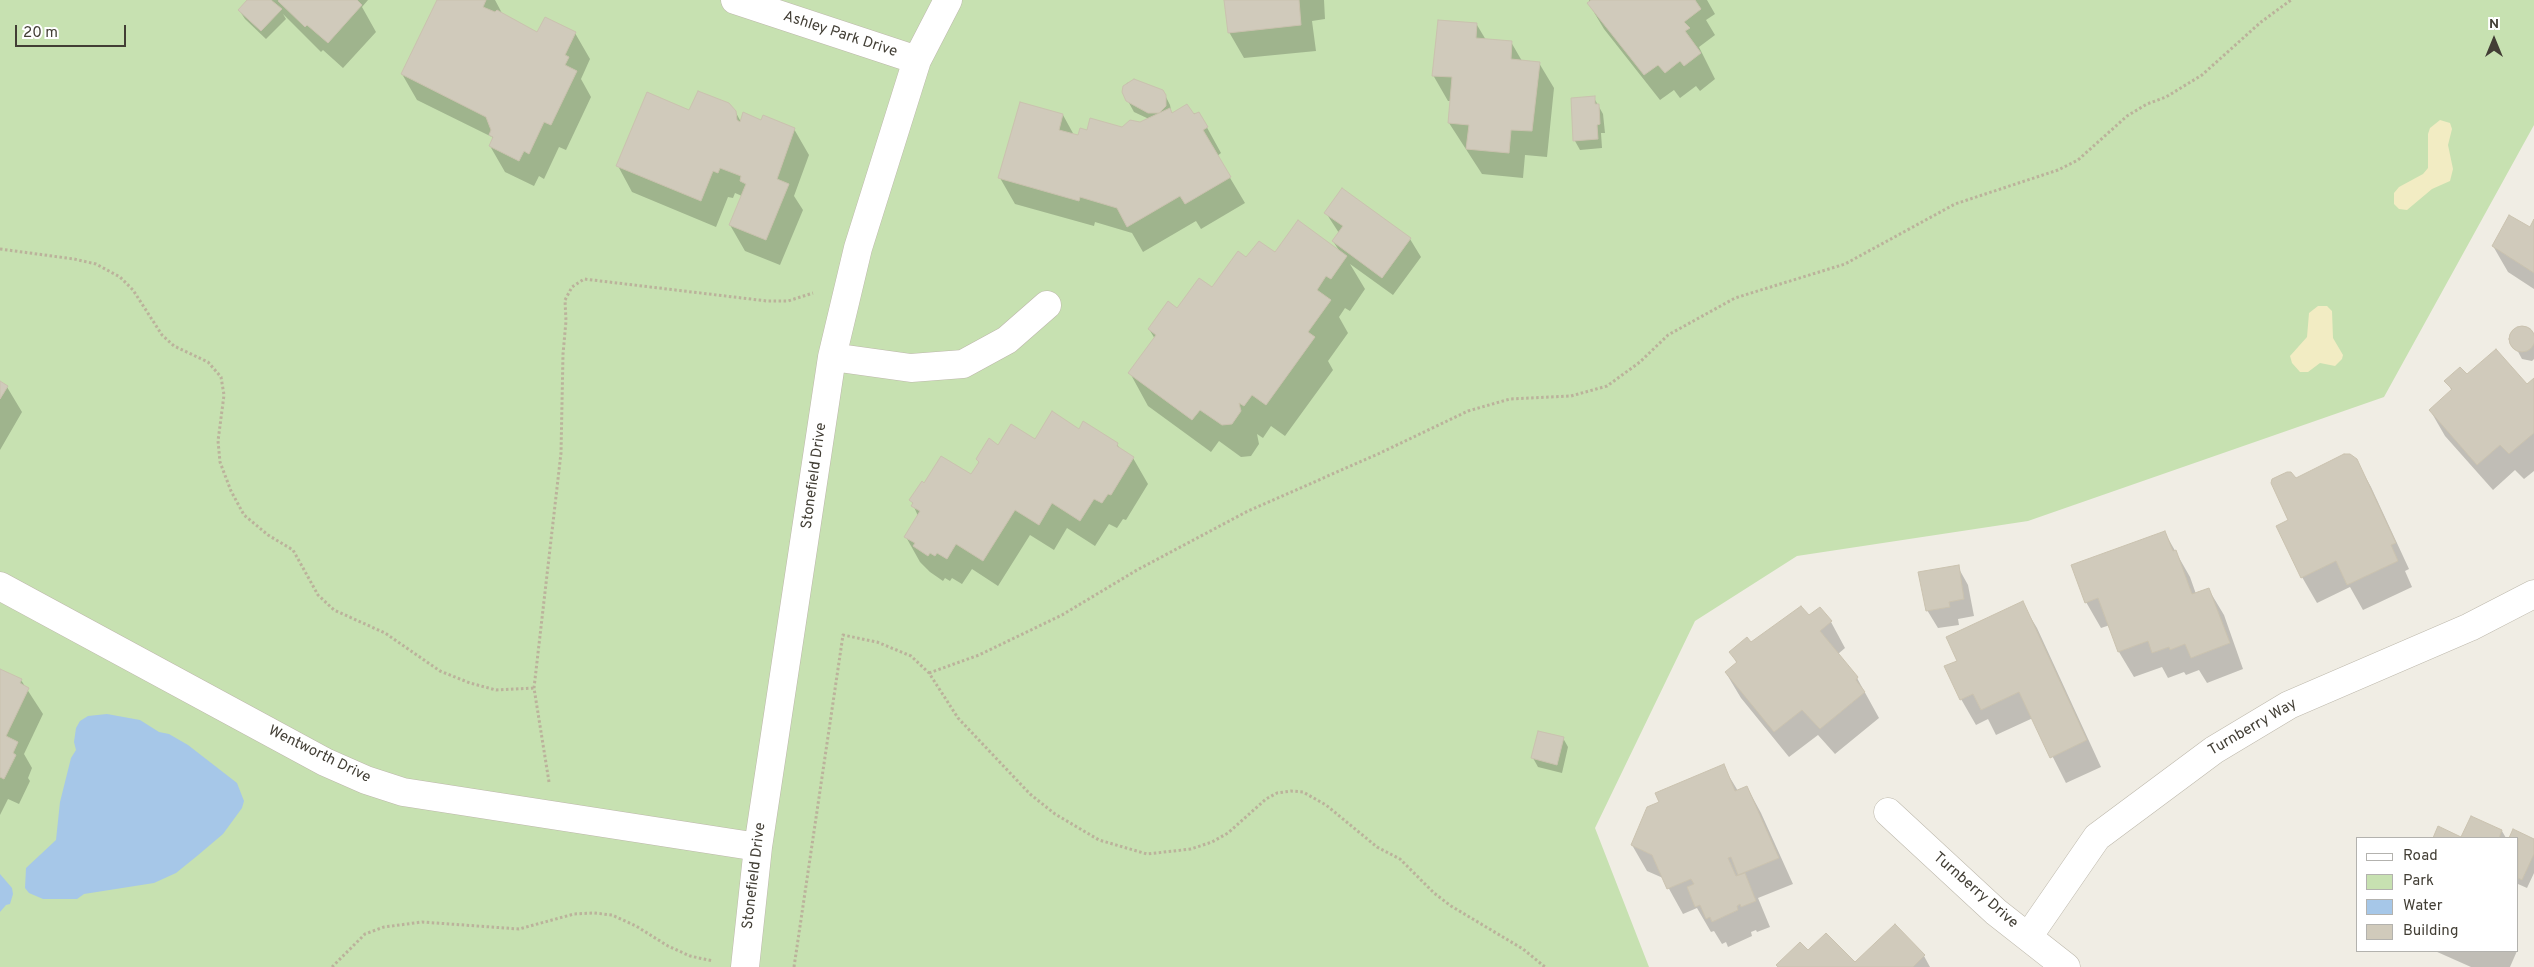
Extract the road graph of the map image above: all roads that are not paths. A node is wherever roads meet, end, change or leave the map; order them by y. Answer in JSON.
{"nodes":[{"id":1,"x":735,"y":0,"type":"edge"},
{"id":2,"x":948,"y":0,"type":"edge"},
{"id":3,"x":916,"y":60,"type":"junction"},
{"id":4,"x":1047,"y":305,"type":"dead end"},
{"id":5,"x":832,"y":357,"type":"junction"},
{"id":6,"x":0,"y":586,"type":"edge"},
{"id":7,"x":2534,"y":594,"type":"edge"},
{"id":8,"x":1888,"y":812,"type":"dead end"},
{"id":9,"x":758,"y":847,"type":"junction"},
{"id":10,"x":2028,"y":937,"type":"junction"},
{"id":11,"x":745,"y":967,"type":"edge"},
{"id":12,"x":2066,"y":967,"type":"edge"}],
"edges":[{"from":1,"to":3,"type":"street","name":"Ashley Park Drive"},
{"from":2,"to":3,"type":"street","name":"Stonefield Drive"},
{"from":3,"to":5,"type":"street","name":"Stonefield Drive"},
{"from":4,"to":5,"type":"street"},
{"from":5,"to":9,"type":"street","name":"Stonefield Drive"},
{"from":6,"to":9,"type":"street","name":"Wentworth Drive"},
{"from":7,"to":10,"type":"street","name":"Turnberry Way"},
{"from":8,"to":10,"type":"street","name":"Turnberry Drive"},
{"from":9,"to":11,"type":"street","name":"Stonefield Drive"},
{"from":10,"to":12,"type":"street","name":"Turnberry Drive"}]}
